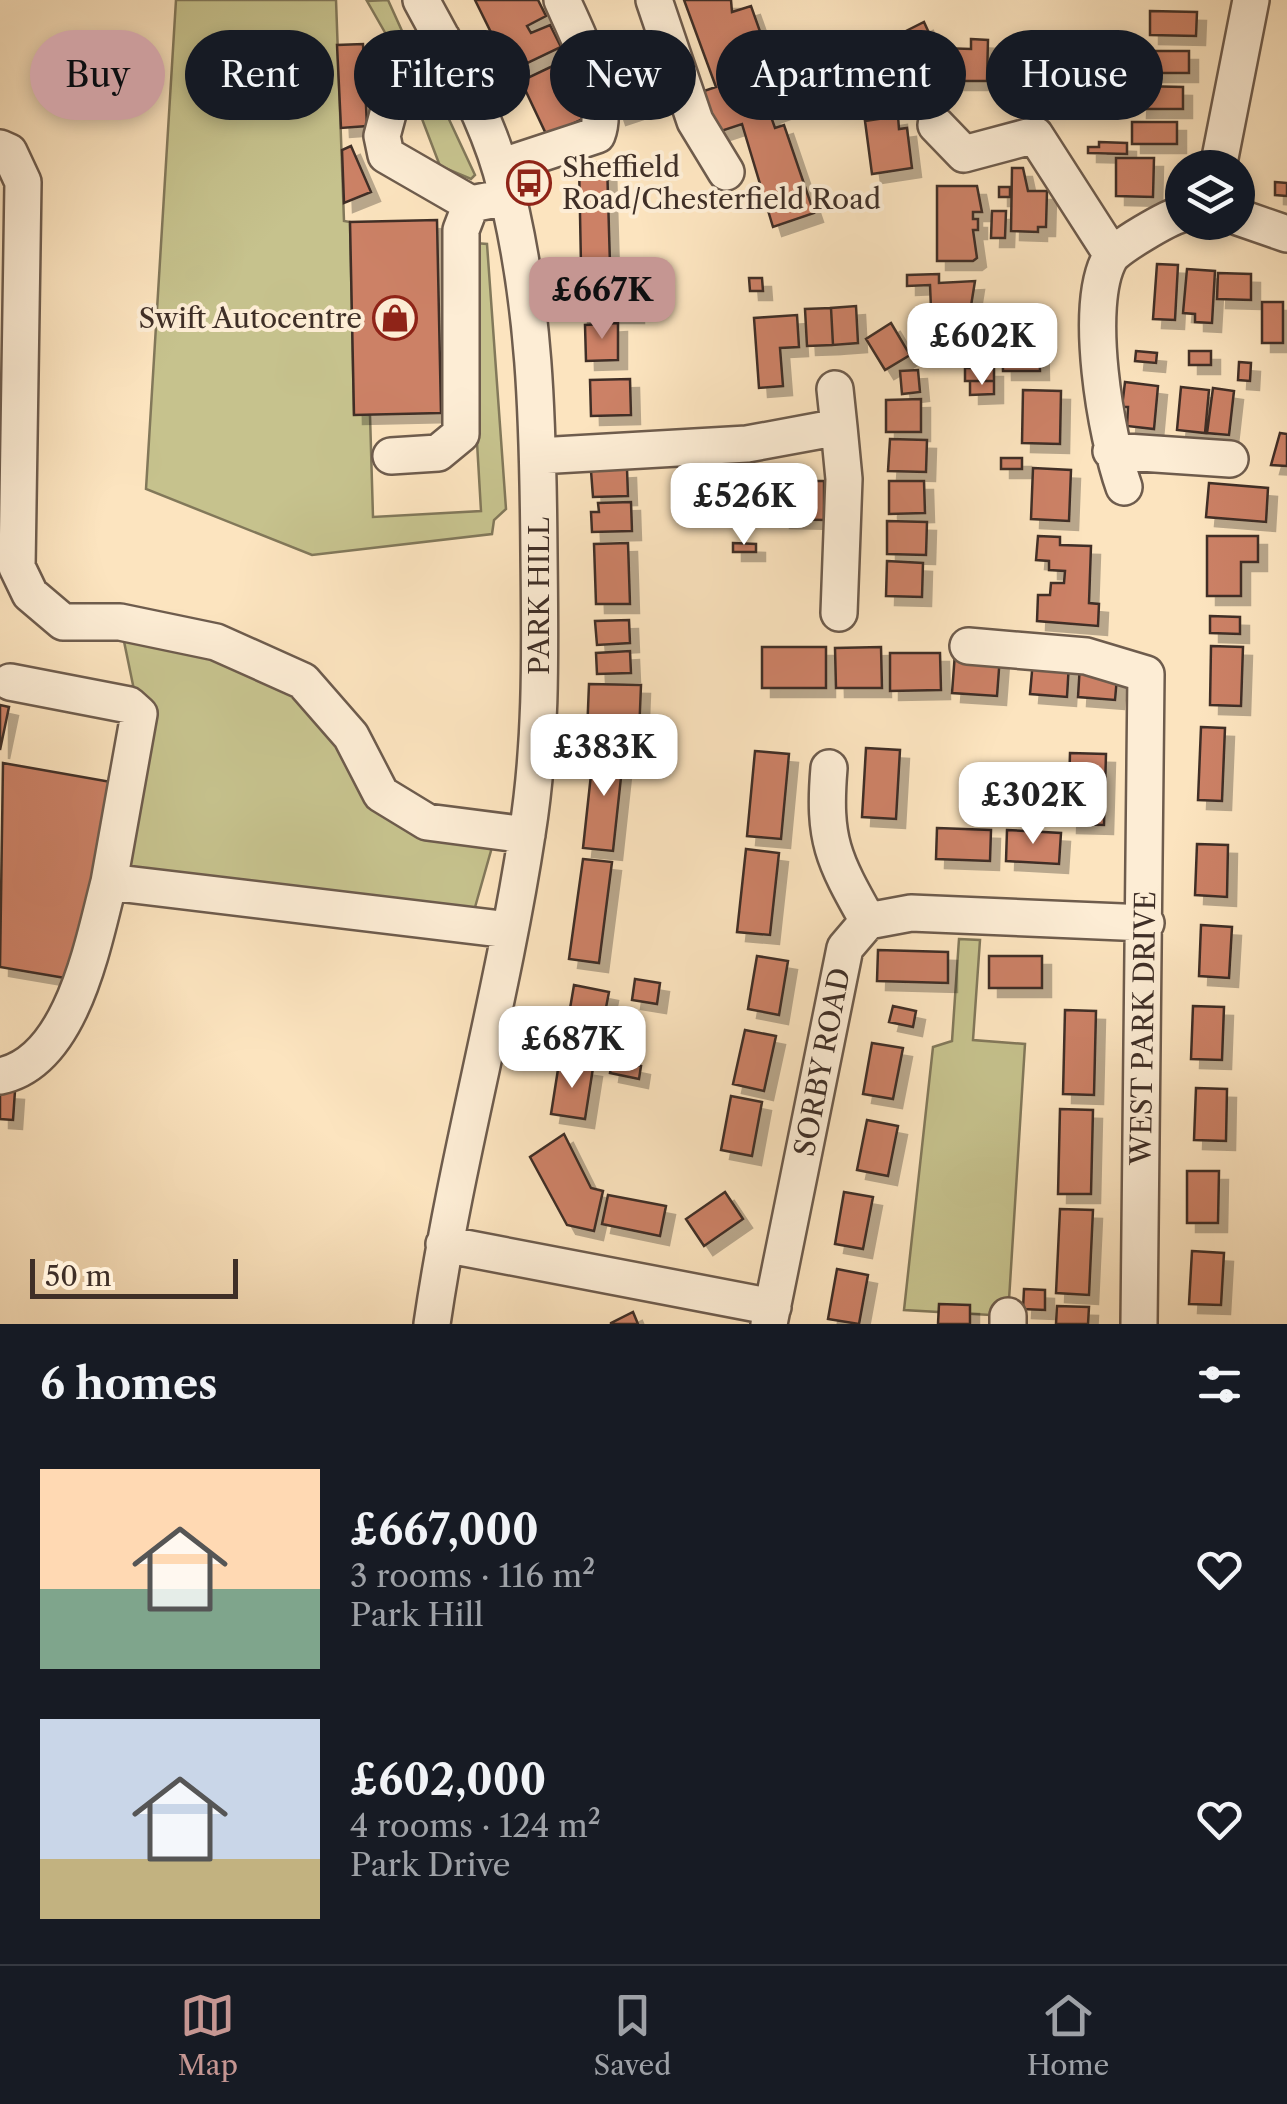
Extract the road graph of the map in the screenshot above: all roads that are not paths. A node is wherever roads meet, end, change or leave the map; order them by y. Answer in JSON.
{"nodes":[{"id":1,"x":421,"y":0,"type":"edge"},
{"id":2,"x":562,"y":0,"type":"edge"},
{"id":3,"x":654,"y":0,"type":"edge"},
{"id":4,"x":1251,"y":0,"type":"edge"},
{"id":5,"x":438,"y":30,"type":"edge"},
{"id":6,"x":386,"y":120,"type":"edge"},
{"id":7,"x":477,"y":120,"type":"edge"},
{"id":8,"x":936,"y":124,"type":"dead end"},
{"id":9,"x":0,"y":148,"type":"edge"},
{"id":10,"x":1222,"y":150,"type":"edge"},
{"id":11,"x":726,"y":172,"type":"dead end"},
{"id":12,"x":504,"y":182,"type":"junction"},
{"id":13,"x":471,"y":204,"type":"junction"},
{"id":14,"x":1165,"y":224,"type":"edge"},
{"id":15,"x":1255,"y":224,"type":"edge"},
{"id":16,"x":1287,"y":234,"type":"edge"},
{"id":17,"x":1112,"y":255,"type":"junction"},
{"id":18,"x":835,"y":390,"type":"dead end"},
{"id":19,"x":838,"y":428,"type":"junction"},
{"id":20,"x":1110,"y":451,"type":"junction"},
{"id":21,"x":391,"y":456,"type":"dead end"},
{"id":22,"x":538,"y":456,"type":"junction"},
{"id":23,"x":1230,"y":459,"type":"dead end"},
{"id":24,"x":1124,"y":487,"type":"dead end"},
{"id":25,"x":840,"y":613,"type":"dead end"},
{"id":26,"x":968,"y":646,"type":"dead end"},
{"id":27,"x":10,"y":682,"type":"dead end"},
{"id":28,"x":829,"y":768,"type":"dead end"},
{"id":29,"x":527,"y":836,"type":"junction"},
{"id":30,"x":109,"y":882,"type":"junction"},
{"id":31,"x":868,"y":921,"type":"junction"},
{"id":32,"x":1146,"y":923,"type":"junction"},
{"id":33,"x":508,"y":930,"type":"junction"},
{"id":34,"x":0,"y":1076,"type":"edge"},
{"id":35,"x":444,"y":1244,"type":"junction"},
{"id":36,"x":771,"y":1316,"type":"edge"},
{"id":37,"x":432,"y":1324,"type":"edge"},
{"id":38,"x":1139,"y":1324,"type":"edge"}],
"edges":[{"from":1,"to":5,"type":"street","name":"PARK HILL"},
{"from":2,"to":12,"type":"street"},
{"from":3,"to":11,"type":"street"},
{"from":4,"to":10,"type":"street"},
{"from":6,"to":13,"type":"street"},
{"from":7,"to":12,"type":"street","name":"PARK HILL"},
{"from":8,"to":17,"type":"street"},
{"from":9,"to":29,"type":"street"},
{"from":12,"to":13,"type":"street"},
{"from":12,"to":22,"type":"street","name":"PARK HILL"},
{"from":13,"to":21,"type":"street"},
{"from":14,"to":17,"type":"street"},
{"from":15,"to":16,"type":"street"},
{"from":17,"to":20,"type":"street"},
{"from":18,"to":19,"type":"street"},
{"from":19,"to":22,"type":"street"},
{"from":19,"to":25,"type":"street"},
{"from":20,"to":23,"type":"street"},
{"from":20,"to":24,"type":"street"},
{"from":22,"to":29,"type":"street","name":"PARK HILL"},
{"from":26,"to":32,"type":"street","name":"WEST PARK DRIVE"},
{"from":27,"to":30,"type":"street"},
{"from":28,"to":31,"type":"street"},
{"from":29,"to":33,"type":"street","name":"PARK HILL"},
{"from":30,"to":33,"type":"street"},
{"from":30,"to":34,"type":"street"},
{"from":31,"to":32,"type":"street"},
{"from":31,"to":36,"type":"street","name":"SORBY ROAD"},
{"from":32,"to":38,"type":"street","name":"WEST PARK DRIVE"},
{"from":33,"to":35,"type":"street","name":"PARK HILL"},
{"from":35,"to":36,"type":"street"},
{"from":35,"to":37,"type":"street","name":"PARK HILL"}]}
